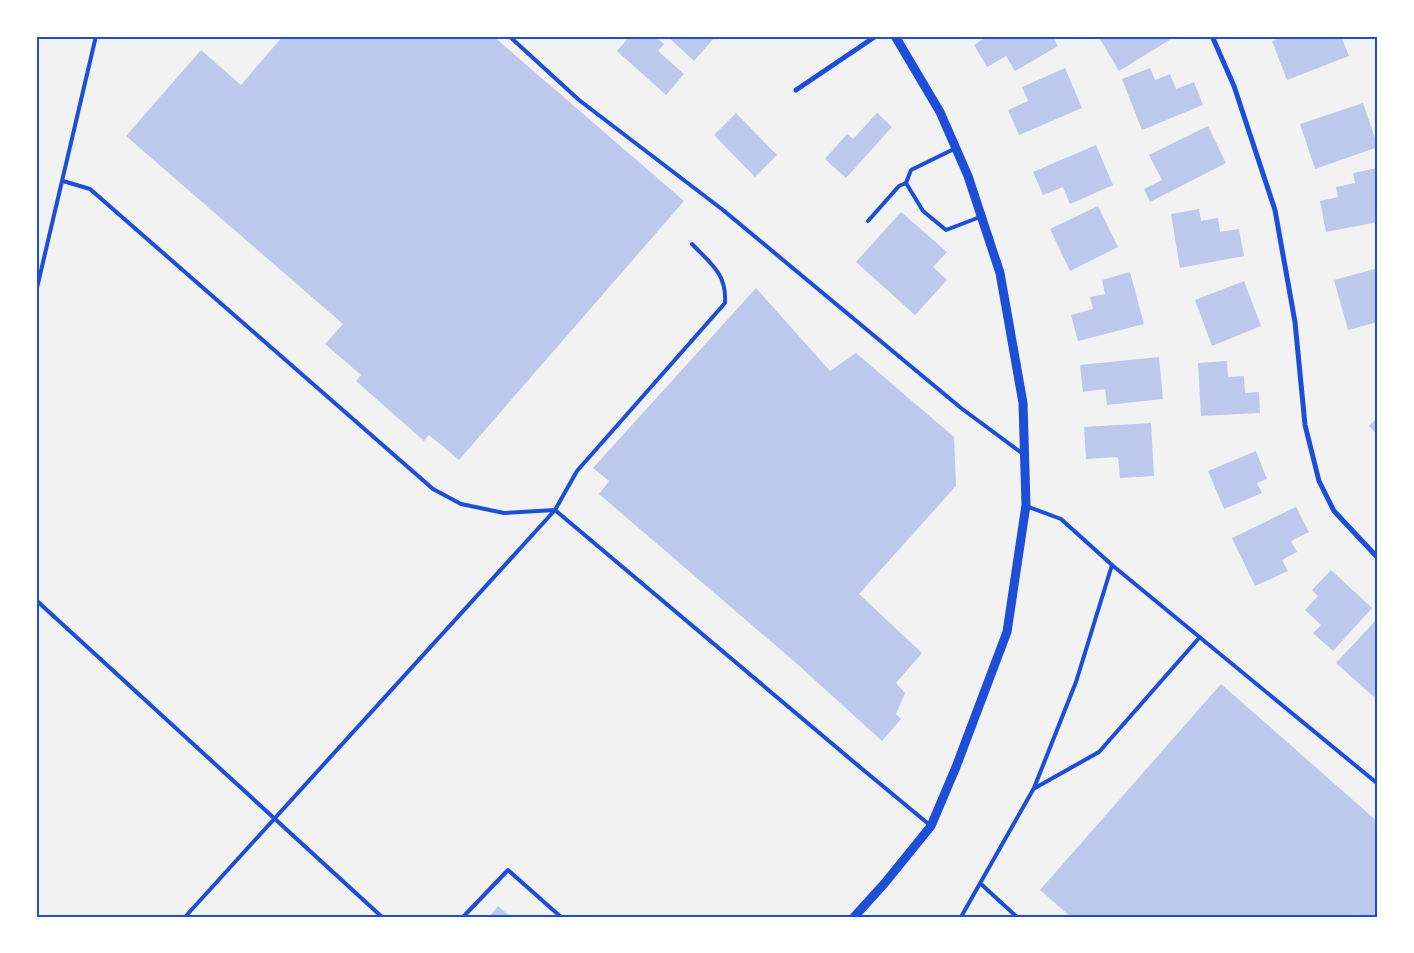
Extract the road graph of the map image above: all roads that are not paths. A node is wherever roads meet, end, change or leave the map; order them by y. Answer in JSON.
{"nodes":[{"id":1,"x":96,"y":36,"type":"edge"},
{"id":2,"x":509,"y":36,"type":"edge"},
{"id":3,"x":876,"y":36,"type":"edge"},
{"id":4,"x":895,"y":36,"type":"edge"},
{"id":5,"x":1212,"y":36,"type":"edge"},
{"id":6,"x":796,"y":90,"type":"dead end"},
{"id":7,"x":956,"y":148,"type":"junction"},
{"id":8,"x":63,"y":181,"type":"junction"},
{"id":9,"x":906,"y":183,"type":"junction"},
{"id":10,"x":981,"y":217,"type":"junction"},
{"id":11,"x":868,"y":221,"type":"dead end"},
{"id":12,"x":692,"y":244,"type":"dead end"},
{"id":13,"x":36,"y":292,"type":"edge"},
{"id":14,"x":1024,"y":455,"type":"junction"},
{"id":15,"x":1026,"y":506,"type":"junction"},
{"id":16,"x":555,"y":510,"type":"junction"},
{"id":17,"x":1377,"y":555,"type":"edge"},
{"id":18,"x":1112,"y":565,"type":"junction"},
{"id":19,"x":36,"y":600,"type":"edge"},
{"id":20,"x":1199,"y":638,"type":"junction"},
{"id":21,"x":1378,"y":784,"type":"edge"},
{"id":22,"x":1034,"y":788,"type":"junction"},
{"id":23,"x":274,"y":819,"type":"junction"},
{"id":24,"x":931,"y":826,"type":"junction"},
{"id":25,"x":981,"y":884,"type":"junction"},
{"id":26,"x":185,"y":917,"type":"edge"},
{"id":27,"x":382,"y":917,"type":"edge"},
{"id":28,"x":463,"y":917,"type":"edge"},
{"id":29,"x":561,"y":917,"type":"edge"},
{"id":30,"x":854,"y":917,"type":"edge"},
{"id":31,"x":961,"y":917,"type":"edge"},
{"id":32,"x":1017,"y":917,"type":"edge"}],
"edges":[{"from":1,"to":8,"type":"lane"},
{"from":2,"to":14,"type":"lane"},
{"from":3,"to":6,"type":"street"},
{"from":4,"to":7,"type":"street"},
{"from":5,"to":17,"type":"street"},
{"from":7,"to":9,"type":"lane"},
{"from":7,"to":10,"type":"street"},
{"from":8,"to":13,"type":"lane"},
{"from":8,"to":16,"type":"lane"},
{"from":9,"to":10,"type":"lane"},
{"from":9,"to":11,"type":"lane"},
{"from":10,"to":14,"type":"street"},
{"from":12,"to":16,"type":"lane"},
{"from":14,"to":15,"type":"street"},
{"from":15,"to":18,"type":"lane"},
{"from":15,"to":24,"type":"street"},
{"from":16,"to":23,"type":"lane"},
{"from":16,"to":24,"type":"lane"},
{"from":18,"to":20,"type":"lane"},
{"from":18,"to":22,"type":"lane"},
{"from":19,"to":23,"type":"lane"},
{"from":20,"to":21,"type":"lane"},
{"from":20,"to":22,"type":"lane"},
{"from":22,"to":25,"type":"lane"},
{"from":23,"to":26,"type":"lane"},
{"from":23,"to":27,"type":"lane"},
{"from":24,"to":30,"type":"street"},
{"from":25,"to":31,"type":"lane"},
{"from":25,"to":32,"type":"lane"},
{"from":28,"to":29,"type":"lane"}]}
